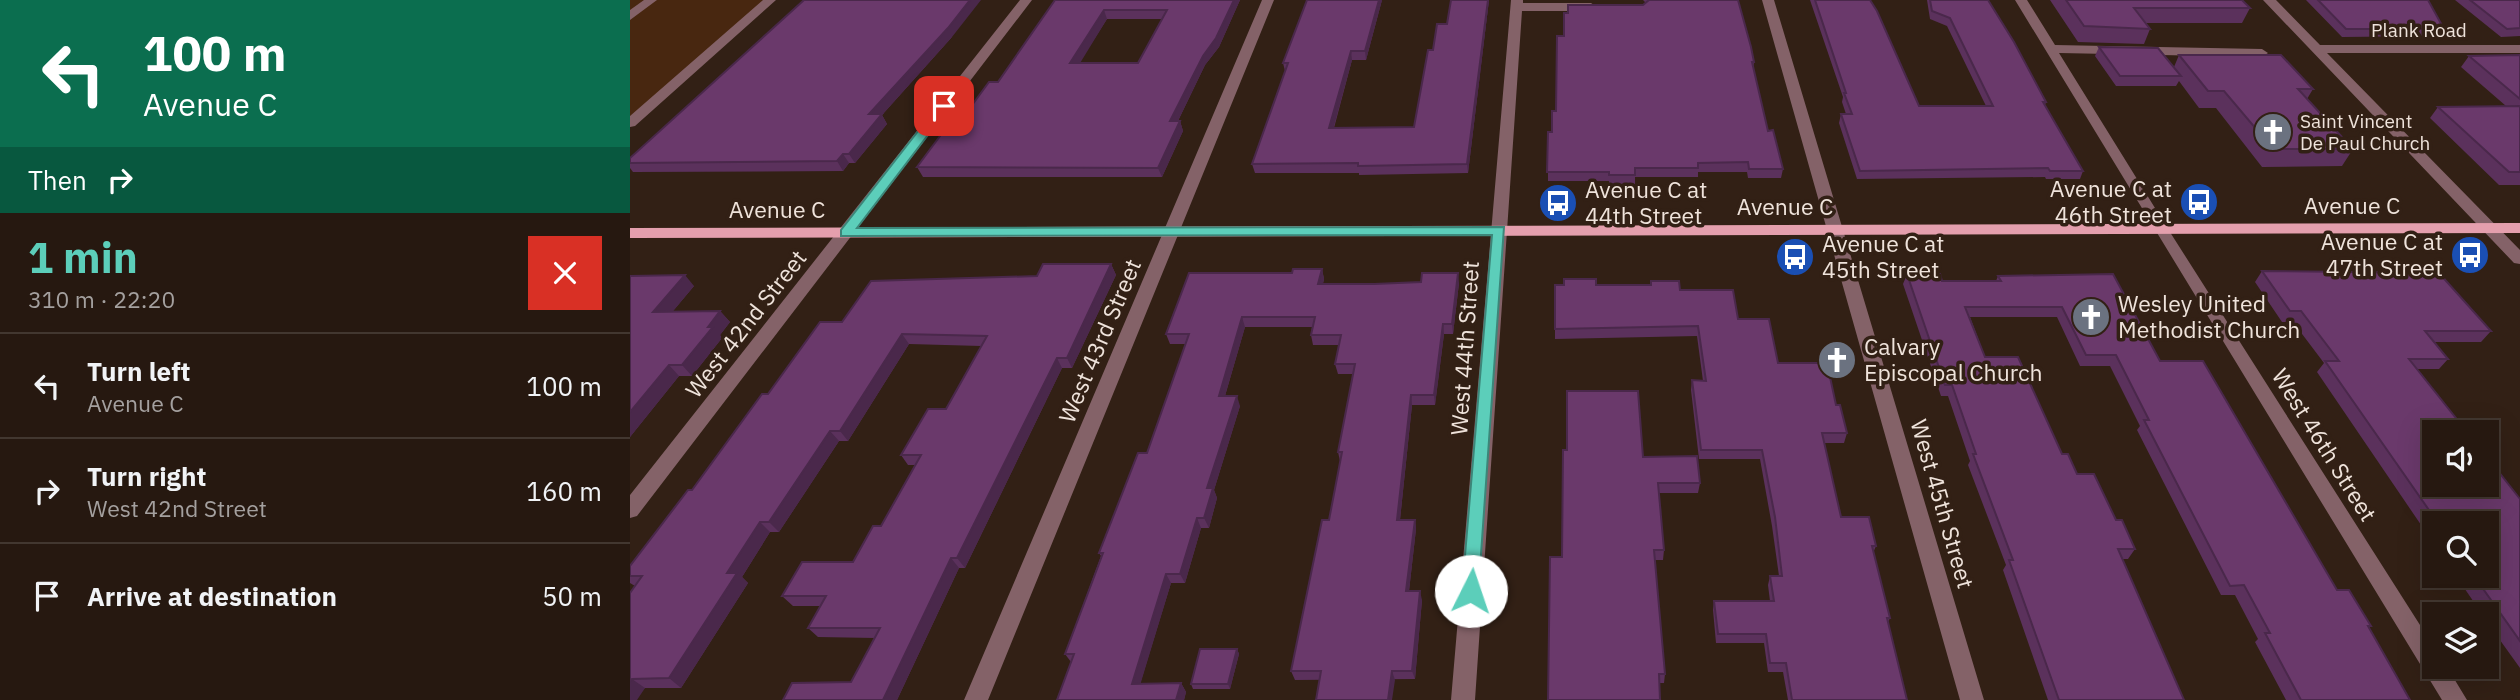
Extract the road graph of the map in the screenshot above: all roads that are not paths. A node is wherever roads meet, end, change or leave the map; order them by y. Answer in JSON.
{"nodes":[{"id":1,"x":651,"y":0,"type":"edge"},
{"id":2,"x":770,"y":0,"type":"edge"},
{"id":3,"x":1026,"y":0,"type":"edge"},
{"id":4,"x":1268,"y":0,"type":"edge"},
{"id":5,"x":1768,"y":0,"type":"edge"},
{"id":6,"x":2021,"y":0,"type":"edge"},
{"id":7,"x":2269,"y":0,"type":"edge"},
{"id":8,"x":1517,"y":3,"type":"edge"},
{"id":9,"x":1602,"y":7,"type":"edge"},
{"id":10,"x":630,"y":16,"type":"edge"},
{"id":11,"x":2052,"y":49,"type":"junction"},
{"id":12,"x":2317,"y":49,"type":"junction"},
{"id":13,"x":2520,"y":49,"type":"edge"},
{"id":14,"x":2262,"y":53,"type":"edge"},
{"id":15,"x":630,"y":123,"type":"edge"},
{"id":16,"x":2490,"y":228,"type":"junction"},
{"id":17,"x":2520,"y":228,"type":"edge"},
{"id":18,"x":2160,"y":229,"type":"junction"},
{"id":19,"x":1499,"y":230,"type":"junction"},
{"id":20,"x":1836,"y":230,"type":"junction"},
{"id":21,"x":1172,"y":231,"type":"junction"},
{"id":22,"x":630,"y":233,"type":"edge"},
{"id":23,"x":846,"y":233,"type":"junction"},
{"id":24,"x":2520,"y":259,"type":"edge"},
{"id":25,"x":630,"y":510,"type":"edge"},
{"id":26,"x":976,"y":700,"type":"edge"},
{"id":27,"x":1463,"y":700,"type":"edge"},
{"id":28,"x":1972,"y":700,"type":"edge"},
{"id":29,"x":2455,"y":700,"type":"edge"}],
"edges":[{"from":1,"to":10,"type":"street"},
{"from":2,"to":15,"type":"street"},
{"from":3,"to":23,"type":"street","name":"West 42nd Street"},
{"from":4,"to":21,"type":"street","name":"West 43rd Street"},
{"from":5,"to":20,"type":"street","name":"West 45th Street"},
{"from":6,"to":11,"type":"street","name":"West 46th Street"},
{"from":7,"to":12,"type":"street"},
{"from":8,"to":9,"type":"street"},
{"from":8,"to":19,"type":"street","name":"West 44th Street"},
{"from":11,"to":14,"type":"street"},
{"from":11,"to":18,"type":"street","name":"West 46th Street"},
{"from":12,"to":13,"type":"street","name":"Plank Road"},
{"from":12,"to":16,"type":"street"},
{"from":16,"to":17,"type":"main road","name":"Avenue C"},
{"from":16,"to":18,"type":"main road","name":"Avenue C"},
{"from":16,"to":24,"type":"street"},
{"from":18,"to":20,"type":"main road","name":"Avenue C"},
{"from":18,"to":29,"type":"street","name":"West 46th Street"},
{"from":19,"to":20,"type":"main road","name":"Avenue C"},
{"from":19,"to":21,"type":"main road","name":"Avenue C"},
{"from":19,"to":27,"type":"street","name":"West 44th Street"},
{"from":20,"to":28,"type":"street","name":"West 45th Street"},
{"from":21,"to":23,"type":"main road","name":"Avenue C"},
{"from":21,"to":26,"type":"street","name":"West 43rd Street"},
{"from":22,"to":23,"type":"main road","name":"Avenue C"},
{"from":23,"to":25,"type":"street","name":"West 42nd Street"}]}
